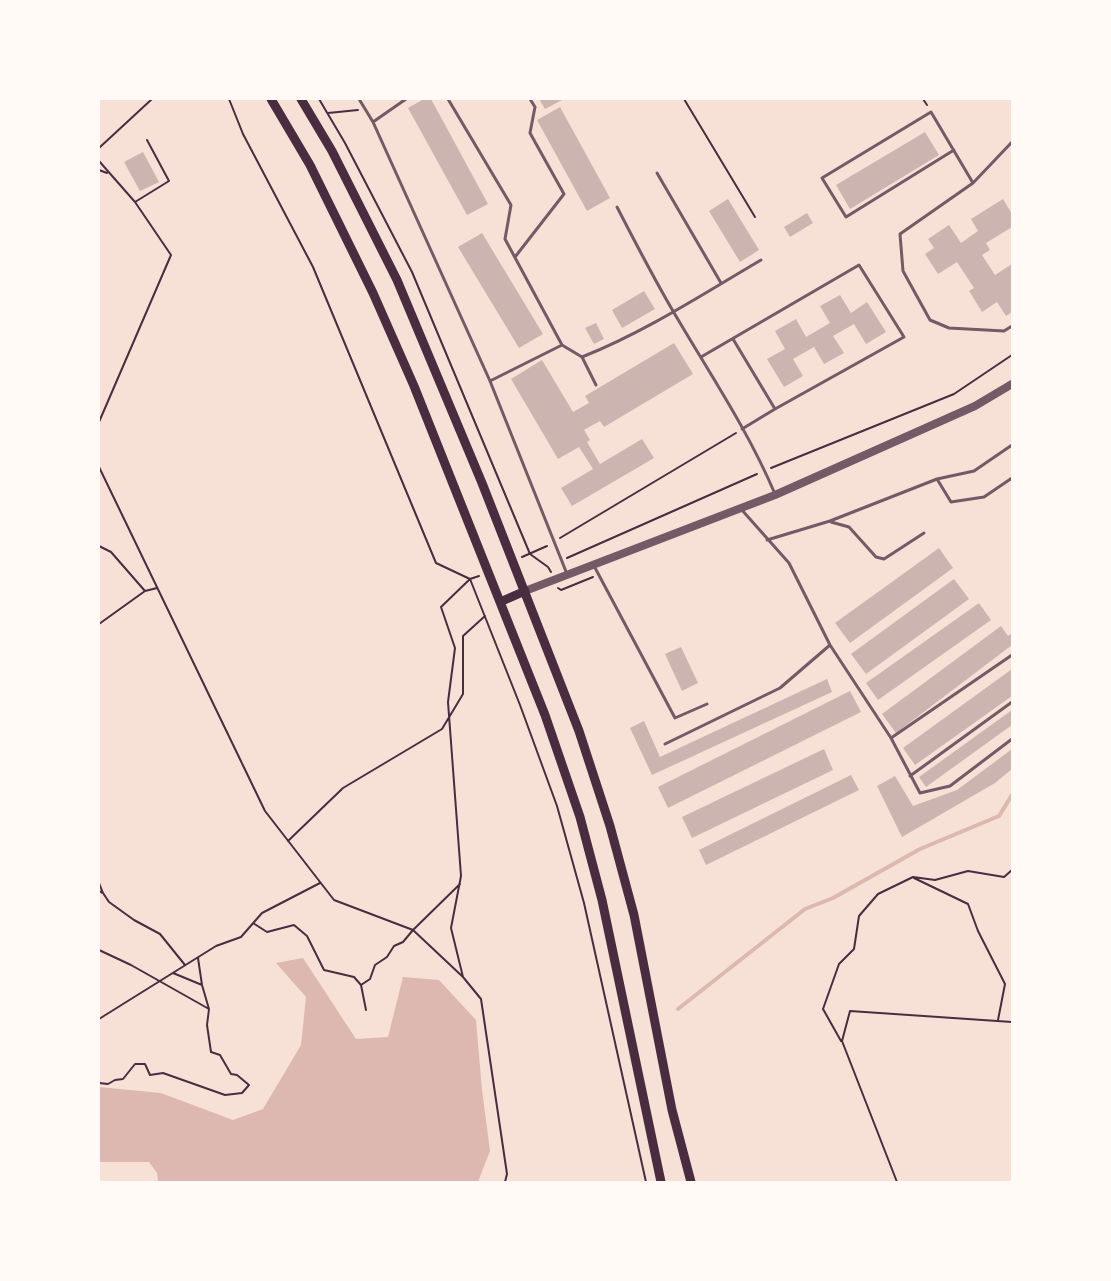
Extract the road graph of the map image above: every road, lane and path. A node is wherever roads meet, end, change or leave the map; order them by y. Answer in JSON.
{"nodes":[{"id":1,"x":152,"y":99,"type":"edge"},
{"id":2,"x":229,"y":99,"type":"edge"},
{"id":3,"x":271,"y":99,"type":"edge"},
{"id":4,"x":301,"y":99,"type":"edge"},
{"id":5,"x":319,"y":99,"type":"edge"},
{"id":6,"x":359,"y":99,"type":"edge"},
{"id":7,"x":406,"y":99,"type":"edge"},
{"id":8,"x":448,"y":99,"type":"edge"},
{"id":9,"x":530,"y":99,"type":"edge"},
{"id":10,"x":684,"y":99,"type":"edge"},
{"id":11,"x":365,"y":109,"type":"junction"},
{"id":12,"x":328,"y":114,"type":"junction"},
{"id":13,"x":373,"y":122,"type":"junction"},
{"id":14,"x":147,"y":140,"type":"dead end"},
{"id":15,"x":1012,"y":142,"type":"edge"},
{"id":16,"x":99,"y":148,"type":"edge"},
{"id":17,"x":954,"y":150,"type":"junction"},
{"id":18,"x":99,"y":161,"type":"edge"},
{"id":19,"x":99,"y":170,"type":"edge"},
{"id":20,"x":110,"y":173,"type":"junction"},
{"id":21,"x":657,"y":173,"type":"dead end"},
{"id":22,"x":973,"y":183,"type":"junction"},
{"id":23,"x":135,"y":202,"type":"junction"},
{"id":24,"x":617,"y":207,"type":"dead end"},
{"id":25,"x":755,"y":217,"type":"dead end"},
{"id":26,"x":515,"y":257,"type":"junction"},
{"id":27,"x":760,"y":260,"type":"dead end"},
{"id":28,"x":721,"y":283,"type":"junction"},
{"id":29,"x":672,"y":311,"type":"junction"},
{"id":30,"x":1012,"y":326,"type":"edge"},
{"id":31,"x":733,"y":339,"type":"junction"},
{"id":32,"x":562,"y":345,"type":"junction"},
{"id":33,"x":1012,"y":355,"type":"edge"},
{"id":34,"x":582,"y":357,"type":"junction"},
{"id":35,"x":701,"y":357,"type":"junction"},
{"id":36,"x":490,"y":381,"type":"junction"},
{"id":37,"x":1012,"y":384,"type":"edge"},
{"id":38,"x":596,"y":385,"type":"dead end"},
{"id":39,"x":775,"y":409,"type":"junction"},
{"id":40,"x":99,"y":422,"type":"edge"},
{"id":41,"x":742,"y":429,"type":"junction"},
{"id":42,"x":1012,"y":445,"type":"edge"},
{"id":43,"x":99,"y":467,"type":"edge"},
{"id":44,"x":764,"y":471,"type":"junction"},
{"id":45,"x":1012,"y":478,"type":"edge"},
{"id":46,"x":937,"y":479,"type":"junction"},
{"id":47,"x":775,"y":494,"type":"junction"},
{"id":48,"x":741,"y":509,"type":"junction"},
{"id":49,"x":830,"y":521,"type":"junction"},
{"id":50,"x":924,"y":533,"type":"dead end"},
{"id":51,"x":766,"y":540,"type":"junction"},
{"id":52,"x":554,"y":542,"type":"junction"},
{"id":53,"x":99,"y":546,"type":"edge"},
{"id":54,"x":530,"y":554,"type":"junction"},
{"id":55,"x":522,"y":557,"type":"dead end"},
{"id":56,"x":561,"y":560,"type":"junction"},
{"id":57,"x":593,"y":564,"type":"junction"},
{"id":58,"x":548,"y":567,"type":"junction"},
{"id":59,"x":551,"y":573,"type":"dead end"},
{"id":60,"x":567,"y":574,"type":"junction"},
{"id":61,"x":480,"y":575,"type":"dead end"},
{"id":62,"x":599,"y":575,"type":"junction"},
{"id":63,"x":470,"y":579,"type":"junction"},
{"id":64,"x":157,"y":588,"type":"junction"},
{"id":65,"x":558,"y":588,"type":"dead end"},
{"id":66,"x":145,"y":591,"type":"junction"},
{"id":67,"x":525,"y":591,"type":"junction"},
{"id":68,"x":500,"y":602,"type":"junction"},
{"id":69,"x":485,"y":616,"type":"junction"},
{"id":70,"x":99,"y":624,"type":"edge"},
{"id":71,"x":830,"y":645,"type":"junction"},
{"id":72,"x":1012,"y":655,"type":"edge"},
{"id":73,"x":1012,"y":702,"type":"edge"},
{"id":74,"x":707,"y":704,"type":"dead end"},
{"id":75,"x":892,"y":738,"type":"junction"},
{"id":76,"x":1012,"y":739,"type":"edge"},
{"id":77,"x":665,"y":744,"type":"dead end"},
{"id":78,"x":910,"y":776,"type":"junction"},
{"id":79,"x":288,"y":841,"type":"junction"},
{"id":80,"x":1012,"y":870,"type":"edge"},
{"id":81,"x":913,"y":877,"type":"junction"},
{"id":82,"x":321,"y":882,"type":"junction"},
{"id":83,"x":99,"y":883,"type":"edge"},
{"id":84,"x":460,"y":884,"type":"junction"},
{"id":85,"x":99,"y":891,"type":"edge"},
{"id":86,"x":103,"y":893,"type":"junction"},
{"id":87,"x":253,"y":923,"type":"junction"},
{"id":88,"x":413,"y":930,"type":"junction"},
{"id":89,"x":99,"y":950,"type":"edge"},
{"id":90,"x":198,"y":958,"type":"junction"},
{"id":91,"x":186,"y":965,"type":"junction"},
{"id":92,"x":173,"y":973,"type":"junction"},
{"id":93,"x":462,"y":977,"type":"junction"},
{"id":94,"x":160,"y":981,"type":"junction"},
{"id":95,"x":202,"y":985,"type":"junction"},
{"id":96,"x":361,"y":985,"type":"junction"},
{"id":97,"x":209,"y":1009,"type":"junction"},
{"id":98,"x":366,"y":1010,"type":"dead end"},
{"id":99,"x":99,"y":1019,"type":"edge"},
{"id":100,"x":998,"y":1020,"type":"junction"},
{"id":101,"x":1012,"y":1022,"type":"edge"},
{"id":102,"x":842,"y":1041,"type":"junction"},
{"id":103,"x":99,"y":1083,"type":"edge"},
{"id":104,"x":505,"y":1182,"type":"edge"},
{"id":105,"x":646,"y":1182,"type":"edge"},
{"id":106,"x":661,"y":1182,"type":"edge"},
{"id":107,"x":691,"y":1182,"type":"edge"},
{"id":108,"x":897,"y":1182,"type":"edge"}],
"edges":[{"from":1,"to":16,"type":"path"},
{"from":2,"to":63,"type":"path"},
{"from":3,"to":68,"type":"main road"},
{"from":4,"to":67,"type":"main road"},
{"from":5,"to":12,"type":"path"},
{"from":6,"to":11,"type":"lane"},
{"from":7,"to":13,"type":"lane"},
{"from":8,"to":26,"type":"lane"},
{"from":9,"to":26,"type":"lane"},
{"from":10,"to":25,"type":"path"},
{"from":11,"to":12,"type":"path"},
{"from":11,"to":13,"type":"lane"},
{"from":12,"to":54,"type":"path"},
{"from":13,"to":36,"type":"lane"},
{"from":14,"to":23,"type":"path"},
{"from":15,"to":22,"type":"lane"},
{"from":17,"to":17,"type":"lane"},
{"from":17,"to":22,"type":"lane"},
{"from":18,"to":20,"type":"path"},
{"from":19,"to":20,"type":"path"},
{"from":20,"to":23,"type":"path"},
{"from":21,"to":28,"type":"lane"},
{"from":22,"to":30,"type":"lane"},
{"from":23,"to":40,"type":"path"},
{"from":24,"to":29,"type":"lane"},
{"from":26,"to":32,"type":"lane"},
{"from":27,"to":28,"type":"lane"},
{"from":28,"to":29,"type":"lane"},
{"from":29,"to":34,"type":"lane"},
{"from":29,"to":35,"type":"lane"},
{"from":31,"to":35,"type":"lane"},
{"from":31,"to":39,"type":"lane"},
{"from":31,"to":39,"type":"lane"},
{"from":32,"to":34,"type":"lane"},
{"from":32,"to":36,"type":"lane"},
{"from":33,"to":44,"type":"path"},
{"from":34,"to":38,"type":"lane"},
{"from":35,"to":41,"type":"lane"},
{"from":36,"to":52,"type":"lane"},
{"from":37,"to":47,"type":"street"},
{"from":39,"to":41,"type":"lane"},
{"from":41,"to":44,"type":"lane"},
{"from":41,"to":52,"type":"path"},
{"from":42,"to":46,"type":"lane"},
{"from":43,"to":64,"type":"path"},
{"from":44,"to":47,"type":"lane"},
{"from":44,"to":56,"type":"path"},
{"from":45,"to":46,"type":"lane"},
{"from":46,"to":49,"type":"lane"},
{"from":47,"to":48,"type":"street"},
{"from":48,"to":51,"type":"lane"},
{"from":48,"to":57,"type":"street"},
{"from":49,"to":50,"type":"lane"},
{"from":49,"to":51,"type":"lane"},
{"from":51,"to":71,"type":"lane"},
{"from":52,"to":54,"type":"path"},
{"from":52,"to":56,"type":"lane"},
{"from":53,"to":66,"type":"path"},
{"from":54,"to":55,"type":"path"},
{"from":54,"to":58,"type":"path"},
{"from":56,"to":58,"type":"path"},
{"from":56,"to":60,"type":"lane"},
{"from":57,"to":60,"type":"street"},
{"from":57,"to":62,"type":"lane"},
{"from":58,"to":59,"type":"path"},
{"from":60,"to":67,"type":"street"},
{"from":61,"to":63,"type":"path"},
{"from":62,"to":65,"type":"path"},
{"from":62,"to":74,"type":"lane"},
{"from":63,"to":69,"type":"path"},
{"from":63,"to":84,"type":"path"},
{"from":64,"to":66,"type":"path"},
{"from":64,"to":79,"type":"path"},
{"from":66,"to":70,"type":"path"},
{"from":67,"to":68,"type":"main road"},
{"from":67,"to":107,"type":"main road"},
{"from":68,"to":106,"type":"main road"},
{"from":69,"to":79,"type":"path"},
{"from":69,"to":105,"type":"path"},
{"from":71,"to":75,"type":"lane"},
{"from":71,"to":77,"type":"lane"},
{"from":72,"to":75,"type":"lane"},
{"from":73,"to":78,"type":"lane"},
{"from":75,"to":78,"type":"lane"},
{"from":76,"to":78,"type":"lane"},
{"from":79,"to":82,"type":"path"},
{"from":80,"to":81,"type":"path"},
{"from":81,"to":100,"type":"path"},
{"from":81,"to":102,"type":"path"},
{"from":82,"to":87,"type":"path"},
{"from":82,"to":88,"type":"path"},
{"from":83,"to":86,"type":"path"},
{"from":84,"to":88,"type":"path"},
{"from":84,"to":93,"type":"path"},
{"from":85,"to":86,"type":"path"},
{"from":86,"to":91,"type":"path"},
{"from":87,"to":90,"type":"path"},
{"from":87,"to":96,"type":"path"},
{"from":88,"to":93,"type":"path"},
{"from":88,"to":96,"type":"path"},
{"from":89,"to":94,"type":"path"},
{"from":90,"to":91,"type":"path"},
{"from":90,"to":95,"type":"path"},
{"from":91,"to":92,"type":"path"},
{"from":92,"to":94,"type":"path"},
{"from":92,"to":95,"type":"path"},
{"from":93,"to":104,"type":"path"},
{"from":94,"to":97,"type":"path"},
{"from":94,"to":99,"type":"path"},
{"from":95,"to":97,"type":"path"},
{"from":96,"to":98,"type":"path"},
{"from":97,"to":103,"type":"path"},
{"from":100,"to":101,"type":"path"},
{"from":100,"to":102,"type":"path"},
{"from":102,"to":108,"type":"path"}]}
